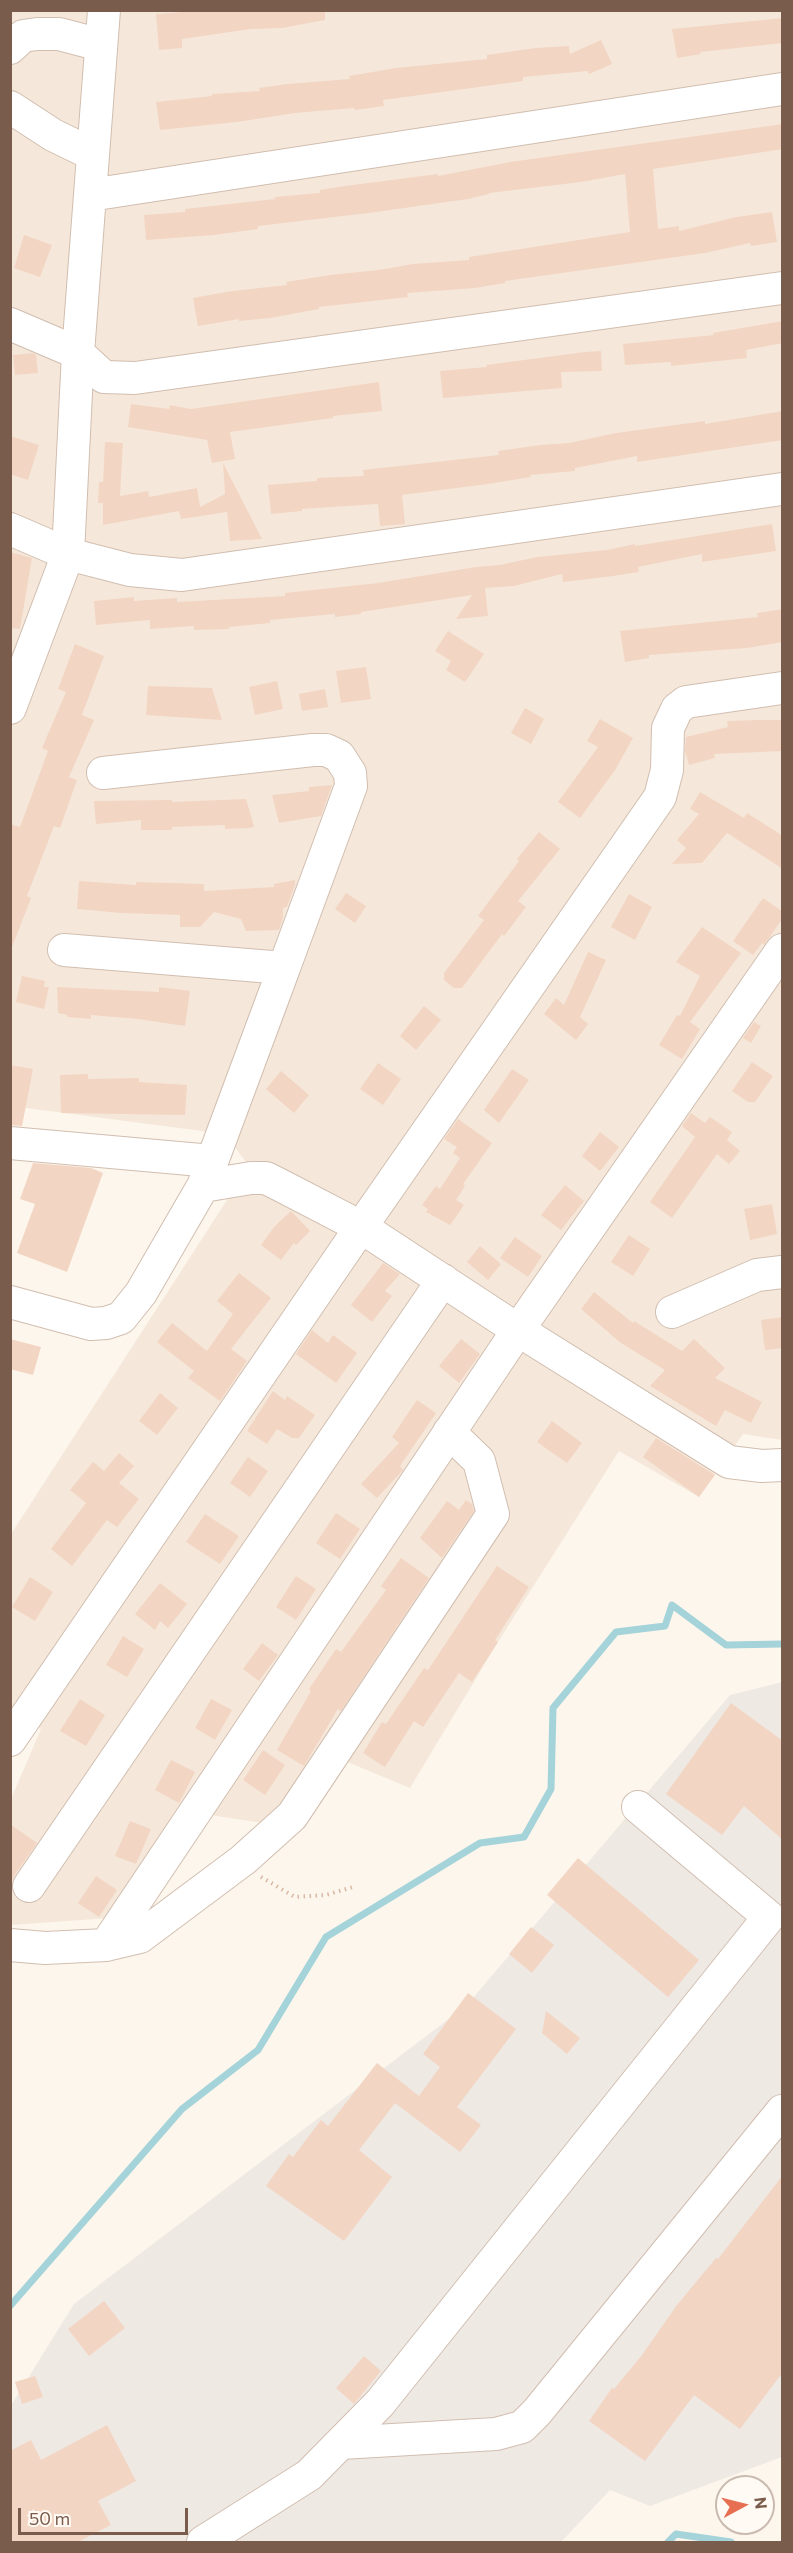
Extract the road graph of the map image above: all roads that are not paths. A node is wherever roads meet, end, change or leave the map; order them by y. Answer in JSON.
{"nodes":[{"id":1,"x":104,"y":10,"type":"edge"},
{"id":2,"x":101,"y":45,"type":"junction"},
{"id":3,"x":10,"y":48,"type":"edge"},
{"id":4,"x":783,"y":89,"type":"edge"},
{"id":5,"x":10,"y":107,"type":"edge"},
{"id":6,"x":92,"y":154,"type":"junction"},
{"id":7,"x":90,"y":195,"type":"junction"},
{"id":8,"x":783,"y":288,"type":"edge"},
{"id":9,"x":10,"y":324,"type":"edge"},
{"id":10,"x":78,"y":354,"type":"junction"},
{"id":11,"x":783,"y":489,"type":"edge"},
{"id":12,"x":10,"y":529,"type":"edge"},
{"id":13,"x":68,"y":554,"type":"junction"},
{"id":14,"x":783,"y":688,"type":"edge"},
{"id":15,"x":10,"y":708,"type":"edge"},
{"id":16,"x":103,"y":773,"type":"dead end"},
{"id":17,"x":64,"y":950,"type":"dead end"},
{"id":18,"x":783,"y":950,"type":"edge"},
{"id":19,"x":284,"y":968,"type":"junction"},
{"id":20,"x":10,"y":1143,"type":"edge"},
{"id":21,"x":208,"y":1173,"type":"junction"},
{"id":22,"x":361,"y":1227,"type":"junction"},
{"id":23,"x":783,"y":1272,"type":"edge"},
{"id":24,"x":443,"y":1280,"type":"junction"},
{"id":25,"x":10,"y":1302,"type":"edge"},
{"id":26,"x":672,"y":1311,"type":"dead end"},
{"id":27,"x":518,"y":1330,"type":"junction"},
{"id":28,"x":449,"y":1432,"type":"junction"},
{"id":29,"x":783,"y":1465,"type":"edge"},
{"id":30,"x":10,"y":1740,"type":"edge"},
{"id":31,"x":638,"y":1807,"type":"dead end"},
{"id":32,"x":29,"y":1886,"type":"dead end"},
{"id":33,"x":776,"y":1922,"type":"edge"},
{"id":34,"x":10,"y":1945,"type":"edge"},
{"id":35,"x":106,"y":1945,"type":"junction"},
{"id":36,"x":783,"y":2111,"type":"edge"},
{"id":37,"x":341,"y":2443,"type":"junction"},
{"id":38,"x":203,"y":2542,"type":"edge"}],
"edges":[{"from":1,"to":2,"type":"street"},
{"from":2,"to":3,"type":"street"},
{"from":2,"to":6,"type":"street"},
{"from":4,"to":7,"type":"street"},
{"from":5,"to":6,"type":"street"},
{"from":6,"to":7,"type":"street"},
{"from":7,"to":10,"type":"street"},
{"from":8,"to":10,"type":"street"},
{"from":9,"to":10,"type":"street"},
{"from":10,"to":13,"type":"street"},
{"from":11,"to":13,"type":"street"},
{"from":12,"to":13,"type":"street"},
{"from":13,"to":15,"type":"street"},
{"from":14,"to":22,"type":"street"},
{"from":16,"to":19,"type":"street"},
{"from":17,"to":19,"type":"street"},
{"from":18,"to":27,"type":"street"},
{"from":19,"to":21,"type":"street"},
{"from":20,"to":21,"type":"street"},
{"from":21,"to":22,"type":"street"},
{"from":21,"to":25,"type":"street"},
{"from":22,"to":24,"type":"street"},
{"from":22,"to":30,"type":"street"},
{"from":23,"to":26,"type":"street"},
{"from":24,"to":27,"type":"street"},
{"from":24,"to":32,"type":"street"},
{"from":27,"to":28,"type":"street"},
{"from":27,"to":29,"type":"street"},
{"from":28,"to":35,"type":"street"},
{"from":28,"to":35,"type":"street"},
{"from":31,"to":33,"type":"street"},
{"from":33,"to":37,"type":"street"},
{"from":34,"to":35,"type":"street"},
{"from":36,"to":37,"type":"street"},
{"from":37,"to":38,"type":"street"}]}
